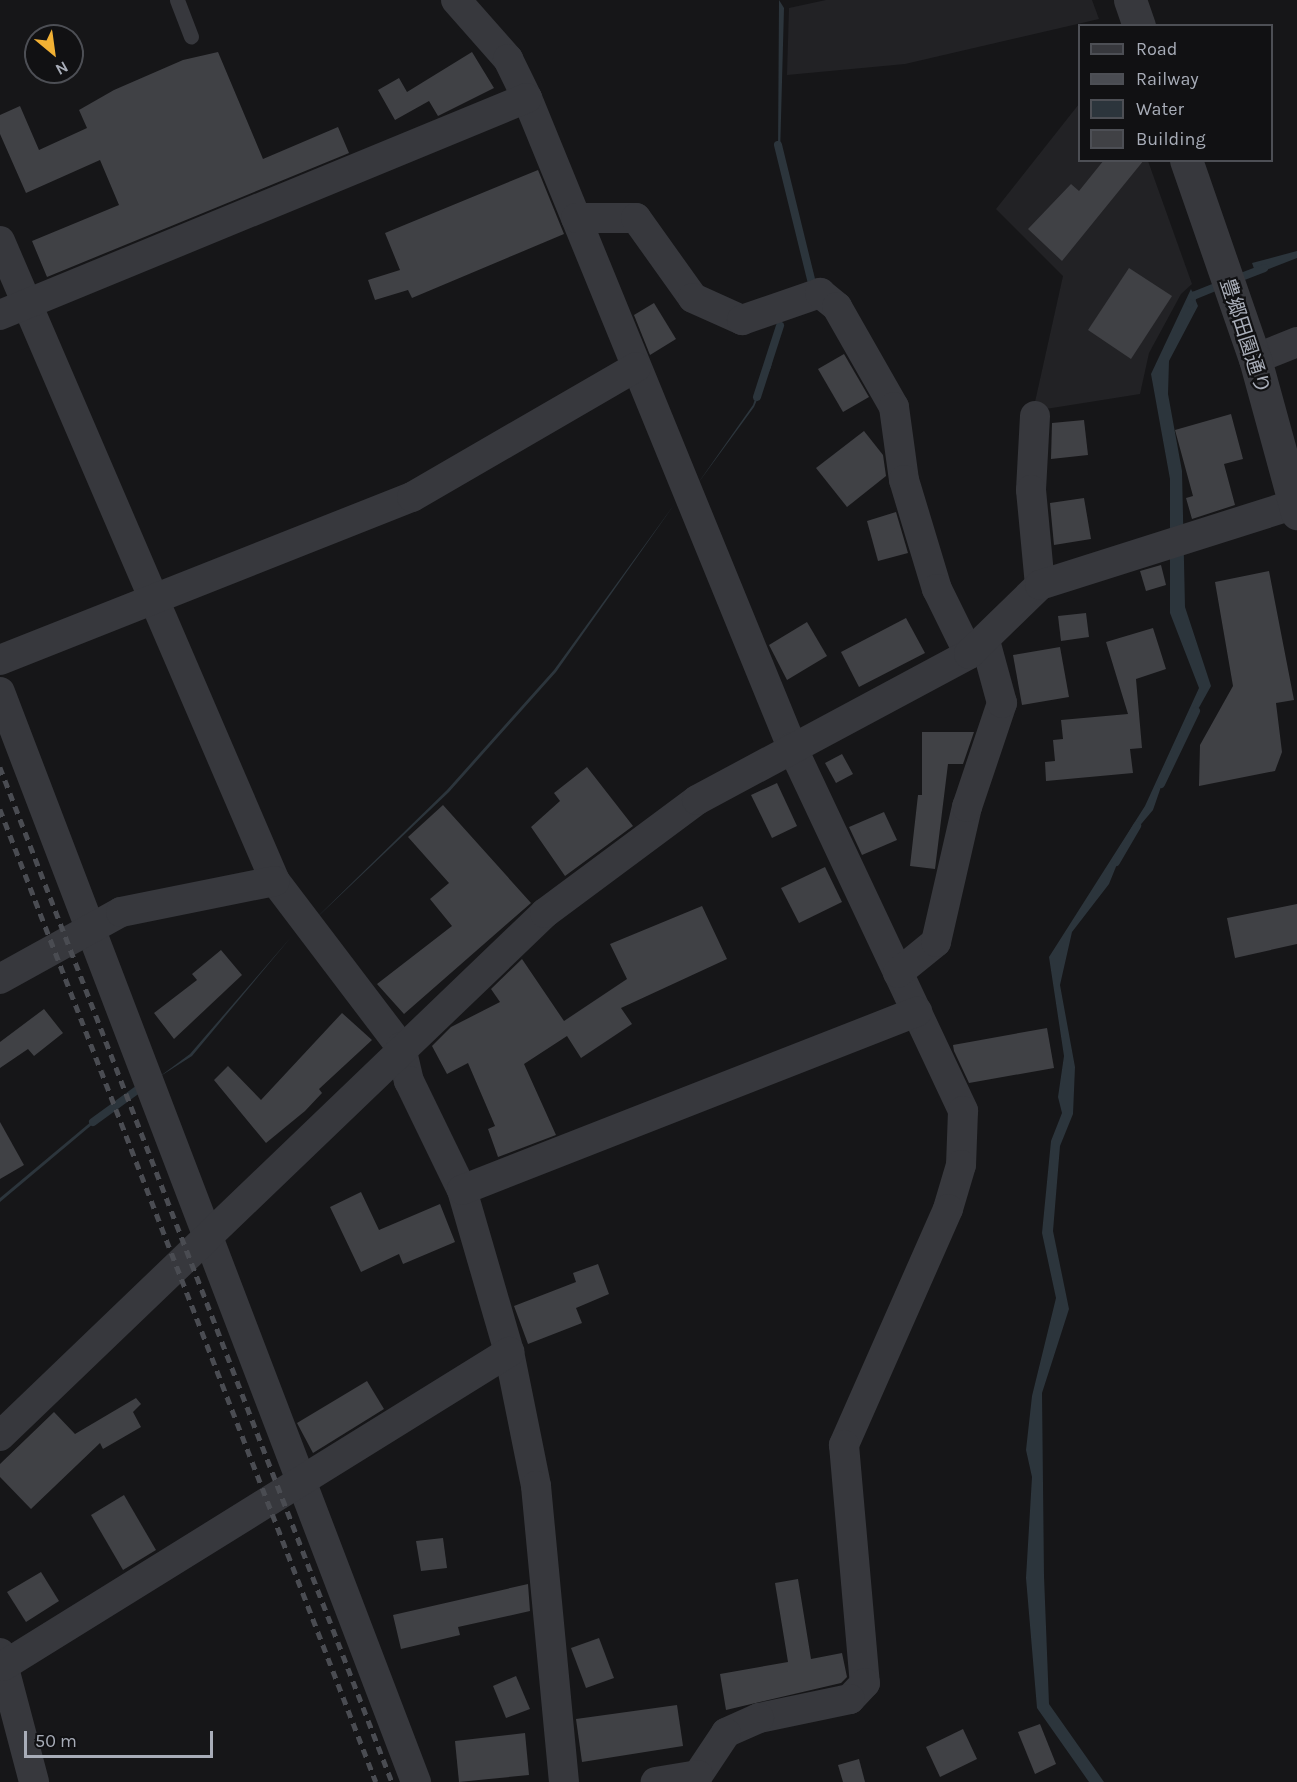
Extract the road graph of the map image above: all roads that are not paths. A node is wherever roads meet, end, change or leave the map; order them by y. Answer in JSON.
{"nodes":[{"id":1,"x":177,"y":0,"type":"edge"},
{"id":2,"x":456,"y":0,"type":"edge"},
{"id":3,"x":1130,"y":0,"type":"edge"},
{"id":4,"x":1137,"y":24,"type":"edge"},
{"id":5,"x":191,"y":36,"type":"dead end"},
{"id":6,"x":527,"y":98,"type":"junction"},
{"id":7,"x":1187,"y":162,"type":"edge"},
{"id":8,"x":576,"y":219,"type":"junction"},
{"id":9,"x":0,"y":241,"type":"edge"},
{"id":10,"x":27,"y":303,"type":"junction"},
{"id":11,"x":0,"y":315,"type":"edge"},
{"id":12,"x":1297,"y":342,"type":"edge"},
{"id":13,"x":1255,"y":359,"type":"junction"},
{"id":14,"x":636,"y":367,"type":"junction"},
{"id":15,"x":1035,"y":417,"type":"dead end"},
{"id":16,"x":1296,"y":509,"type":"edge"},
{"id":17,"x":1040,"y":585,"type":"junction"},
{"id":18,"x":154,"y":598,"type":"junction"},
{"id":19,"x":977,"y":647,"type":"junction"},
{"id":20,"x":0,"y":660,"type":"edge"},
{"id":21,"x":0,"y":692,"type":"edge"},
{"id":22,"x":792,"y":747,"type":"junction"},
{"id":23,"x":274,"y":881,"type":"junction"},
{"id":24,"x":92,"y":928,"type":"junction"},
{"id":25,"x":898,"y":973,"type":"junction"},
{"id":26,"x":0,"y":979,"type":"edge"},
{"id":27,"x":917,"y":1012,"type":"junction"},
{"id":28,"x":400,"y":1047,"type":"junction"},
{"id":29,"x":462,"y":1190,"type":"junction"},
{"id":30,"x":210,"y":1234,"type":"junction"},
{"id":31,"x":509,"y":1352,"type":"junction"},
{"id":32,"x":0,"y":1436,"type":"edge"},
{"id":33,"x":298,"y":1483,"type":"junction"},
{"id":34,"x":2,"y":1660,"type":"edge"},
{"id":35,"x":698,"y":1779,"type":"edge"},
{"id":36,"x":34,"y":1782,"type":"edge"},
{"id":37,"x":416,"y":1782,"type":"edge"},
{"id":38,"x":564,"y":1782,"type":"edge"},
{"id":39,"x":656,"y":1782,"type":"edge"}],
"edges":[{"from":1,"to":5,"type":"lane"},
{"from":2,"to":6,"type":"street"},
{"from":3,"to":4,"type":"street"},
{"from":6,"to":8,"type":"street"},
{"from":6,"to":10,"type":"street"},
{"from":7,"to":13,"type":"street","name":"豊郷田園通り"},
{"from":8,"to":14,"type":"street"},
{"from":8,"to":19,"type":"street"},
{"from":9,"to":10,"type":"street"},
{"from":10,"to":11,"type":"street"},
{"from":10,"to":18,"type":"street"},
{"from":12,"to":13,"type":"street"},
{"from":13,"to":16,"type":"street","name":"豊郷田園通り"},
{"from":14,"to":18,"type":"street"},
{"from":14,"to":22,"type":"street"},
{"from":15,"to":17,"type":"street"},
{"from":16,"to":17,"type":"street"},
{"from":17,"to":19,"type":"street"},
{"from":18,"to":20,"type":"street"},
{"from":18,"to":23,"type":"street"},
{"from":19,"to":22,"type":"street"},
{"from":19,"to":25,"type":"street"},
{"from":21,"to":24,"type":"street"},
{"from":22,"to":25,"type":"street"},
{"from":22,"to":28,"type":"street"},
{"from":23,"to":24,"type":"street"},
{"from":23,"to":28,"type":"street"},
{"from":24,"to":26,"type":"street"},
{"from":24,"to":30,"type":"street"},
{"from":25,"to":27,"type":"street"},
{"from":27,"to":29,"type":"street"},
{"from":27,"to":35,"type":"street"},
{"from":28,"to":29,"type":"street"},
{"from":28,"to":30,"type":"street"},
{"from":29,"to":31,"type":"street"},
{"from":30,"to":32,"type":"street"},
{"from":30,"to":33,"type":"street"},
{"from":31,"to":33,"type":"street"},
{"from":31,"to":38,"type":"street"},
{"from":33,"to":34,"type":"street"},
{"from":33,"to":37,"type":"street"},
{"from":34,"to":36,"type":"street"},
{"from":35,"to":39,"type":"street"}]}
